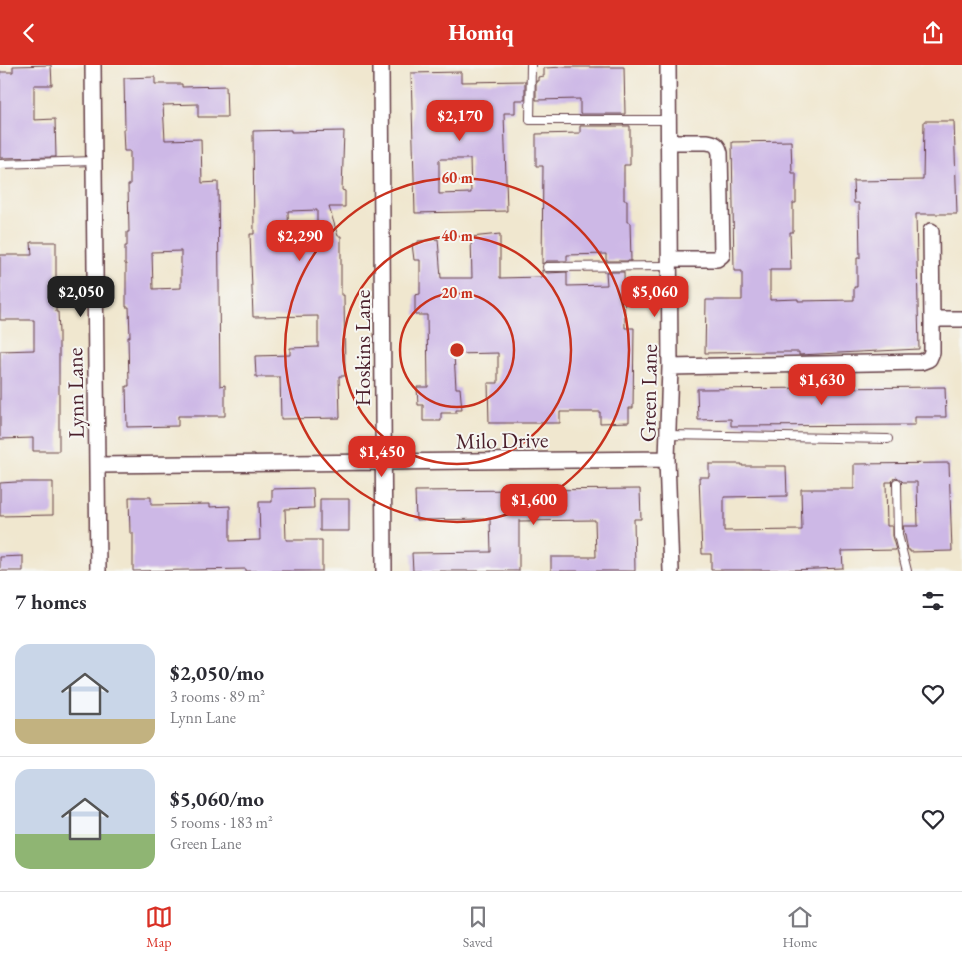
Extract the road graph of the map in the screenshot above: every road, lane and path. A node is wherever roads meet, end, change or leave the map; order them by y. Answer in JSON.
{"nodes":[{"id":1,"x":93,"y":65,"type":"edge"},
{"id":2,"x":382,"y":65,"type":"edge"},
{"id":3,"x":531,"y":65,"type":"edge"},
{"id":4,"x":668,"y":65,"type":"edge"},
{"id":5,"x":669,"y":120,"type":"junction"},
{"id":6,"x":668,"y":143,"type":"junction"},
{"id":7,"x":94,"y":161,"type":"junction"},
{"id":8,"x":0,"y":164,"type":"edge"},
{"id":9,"x":931,"y":231,"type":"dead end"},
{"id":10,"x":670,"y":263,"type":"junction"},
{"id":11,"x":547,"y":267,"type":"dead end"},
{"id":12,"x":962,"y":319,"type":"edge"},
{"id":13,"x":932,"y":322,"type":"junction"},
{"id":14,"x":670,"y":367,"type":"junction"},
{"id":15,"x":668,"y":435,"type":"junction"},
{"id":16,"x":888,"y":439,"type":"dead end"},
{"id":17,"x":667,"y":459,"type":"junction"},
{"id":18,"x":384,"y":463,"type":"junction"},
{"id":19,"x":97,"y":465,"type":"junction"},
{"id":20,"x":897,"y":483,"type":"dead end"},
{"id":21,"x":98,"y":571,"type":"edge"},
{"id":22,"x":384,"y":571,"type":"edge"},
{"id":23,"x":671,"y":571,"type":"edge"},
{"id":24,"x":907,"y":571,"type":"edge"}],
"edges":[{"from":1,"to":7,"type":"street","name":"Lynn Lane"},
{"from":2,"to":18,"type":"street","name":"Hoskins Lane"},
{"from":3,"to":5,"type":"lane"},
{"from":4,"to":5,"type":"street","name":"Green Lane"},
{"from":5,"to":6,"type":"street","name":"Green Lane"},
{"from":6,"to":10,"type":"street","name":"Green Lane"},
{"from":6,"to":10,"type":"street"},
{"from":7,"to":8,"type":"lane"},
{"from":7,"to":19,"type":"street","name":"Lynn Lane"},
{"from":9,"to":13,"type":"street"},
{"from":10,"to":11,"type":"lane"},
{"from":10,"to":14,"type":"street","name":"Green Lane"},
{"from":12,"to":13,"type":"street"},
{"from":13,"to":14,"type":"street"},
{"from":14,"to":15,"type":"street","name":"Green Lane"},
{"from":15,"to":16,"type":"lane"},
{"from":15,"to":17,"type":"street","name":"Green Lane"},
{"from":17,"to":18,"type":"street","name":"Milo Drive"},
{"from":17,"to":23,"type":"street","name":"Green Lane"},
{"from":18,"to":19,"type":"street","name":"Milo Drive"},
{"from":18,"to":22,"type":"street","name":"Hoskins Lane"},
{"from":19,"to":21,"type":"street","name":"Lynn Lane"},
{"from":20,"to":24,"type":"lane"}]}
